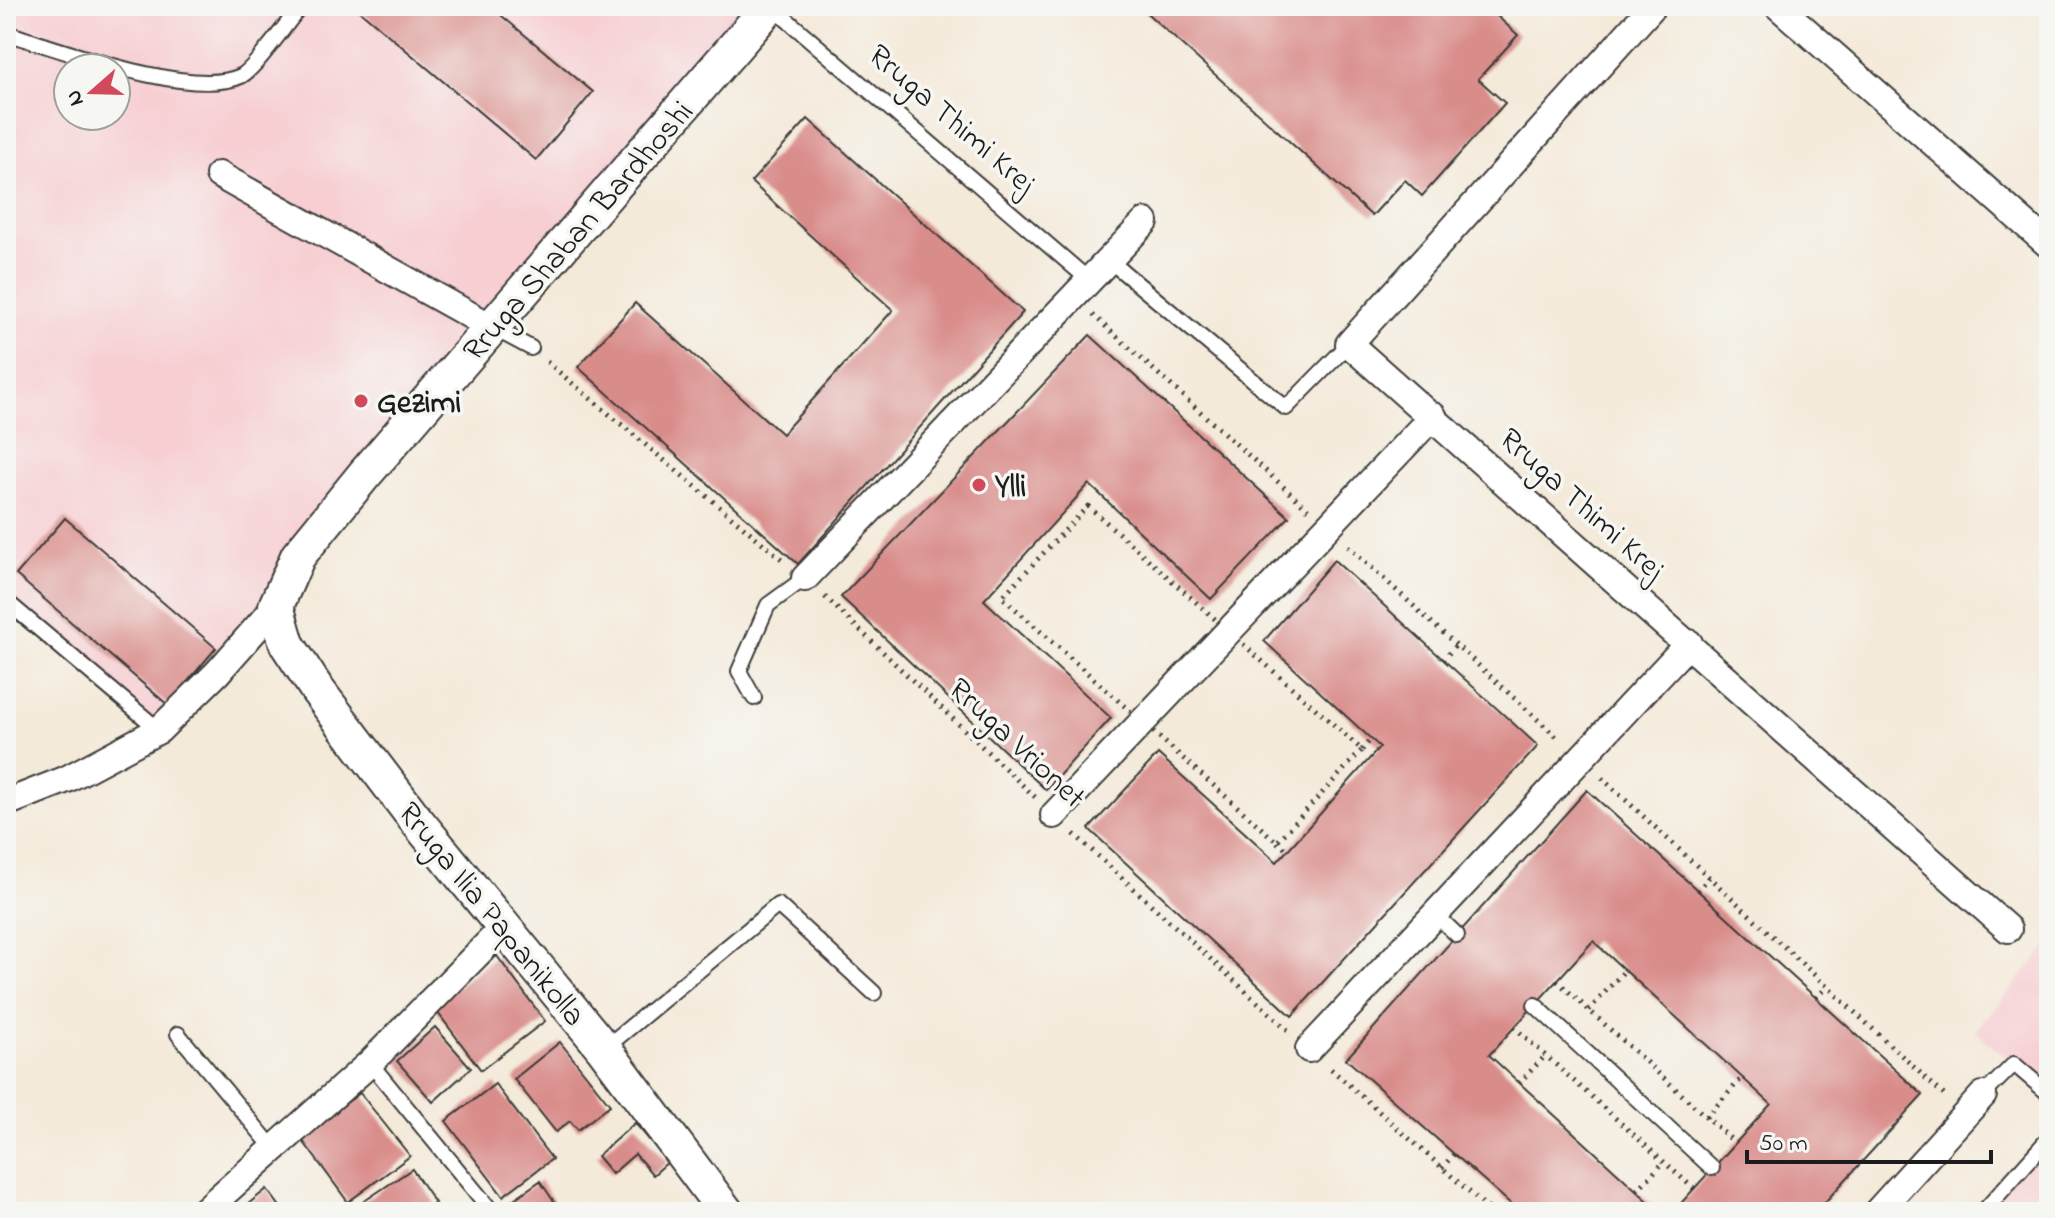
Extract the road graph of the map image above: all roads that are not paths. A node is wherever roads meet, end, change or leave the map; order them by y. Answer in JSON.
{"nodes":[{"id":1,"x":301,"y":6,"type":"edge"},
{"id":2,"x":770,"y":6,"type":"edge"},
{"id":3,"x":1653,"y":6,"type":"edge"},
{"id":4,"x":1778,"y":6,"type":"edge"},
{"id":5,"x":6,"y":33,"type":"edge"},
{"id":6,"x":219,"y":175,"type":"dead end"},
{"id":7,"x":1145,"y":222,"type":"dead end"},
{"id":8,"x":2049,"y":245,"type":"edge"},
{"id":9,"x":1109,"y":260,"type":"junction"},
{"id":10,"x":1082,"y":289,"type":"junction"},
{"id":11,"x":493,"y":328,"type":"junction"},
{"id":12,"x":1349,"y":344,"type":"junction"},
{"id":13,"x":531,"y":348,"type":"road end"},
{"id":14,"x":1433,"y":416,"type":"junction"},
{"id":15,"x":805,"y":578,"type":"joint"},
{"id":16,"x":6,"y":601,"type":"edge"},
{"id":17,"x":276,"y":606,"type":"junction"},
{"id":18,"x":1689,"y":643,"type":"junction"},
{"id":19,"x":754,"y":698,"type":"dead end"},
{"id":20,"x":159,"y":730,"type":"junction"},
{"id":21,"x":6,"y":803,"type":"edge"},
{"id":22,"x":1054,"y":815,"type":"road end"},
{"id":23,"x":1435,"y":914,"type":"junction"},
{"id":24,"x":504,"y":927,"type":"junction"},
{"id":25,"x":2008,"y":929,"type":"dead end"},
{"id":26,"x":1457,"y":935,"type":"dead end"},
{"id":27,"x":874,"y":993,"type":"dead end"},
{"id":28,"x":1535,"y":1005,"type":"dead end"},
{"id":29,"x":178,"y":1034,"type":"dead end"},
{"id":30,"x":604,"y":1049,"type":"junction"},
{"id":31,"x":1309,"y":1049,"type":"road end"},
{"id":32,"x":370,"y":1063,"type":"junction"},
{"id":33,"x":2049,"y":1094,"type":"edge"},
{"id":34,"x":1983,"y":1095,"type":"joint"},
{"id":35,"x":2049,"y":1138,"type":"edge"},
{"id":36,"x":274,"y":1149,"type":"junction"},
{"id":37,"x":1712,"y":1168,"type":"dead end"},
{"id":38,"x":489,"y":1208,"type":"dead end"},
{"id":39,"x":203,"y":1212,"type":"edge"},
{"id":40,"x":726,"y":1212,"type":"edge"},
{"id":41,"x":1877,"y":1212,"type":"edge"},
{"id":42,"x":1983,"y":1212,"type":"edge"}],
"edges":[{"from":1,"to":5,"type":"lane"},
{"from":2,"to":10,"type":"lane","name":"Rruga Thimi Krej"},
{"from":2,"to":11,"type":"street","name":"Rruga Shaban Bardhoshi"},
{"from":3,"to":12,"type":"street"},
{"from":4,"to":8,"type":"street"},
{"from":6,"to":11,"type":"street"},
{"from":7,"to":9,"type":"street"},
{"from":9,"to":10,"type":"street"},
{"from":9,"to":12,"type":"lane"},
{"from":10,"to":15,"type":"street"},
{"from":11,"to":13,"type":"lane"},
{"from":11,"to":17,"type":"street","name":"Rruga Shaban Bardhoshi"},
{"from":12,"to":14,"type":"street","name":"Rruga Thimi Krej"},
{"from":14,"to":18,"type":"street","name":"Rruga Thimi Krej"},
{"from":14,"to":22,"type":"street"},
{"from":15,"to":19,"type":"lane"},
{"from":16,"to":20,"type":"lane"},
{"from":17,"to":20,"type":"street","name":"Rruga Shaban Bardhoshi"},
{"from":17,"to":24,"type":"street","name":"Rruga Ilia Papanikolla"},
{"from":18,"to":23,"type":"street"},
{"from":18,"to":25,"type":"street","name":"Rruga Thimi Krej"},
{"from":20,"to":21,"type":"street","name":"Rruga Shaban Bardhoshi"},
{"from":23,"to":26,"type":"lane"},
{"from":23,"to":31,"type":"street"},
{"from":24,"to":30,"type":"street","name":"Rruga Ilia Papanikolla"},
{"from":24,"to":32,"type":"street"},
{"from":27,"to":30,"type":"lane"},
{"from":28,"to":37,"type":"lane"},
{"from":29,"to":36,"type":"lane"},
{"from":30,"to":40,"type":"street","name":"Rruga Ilia Papanikolla"},
{"from":32,"to":36,"type":"street"},
{"from":32,"to":38,"type":"lane"},
{"from":33,"to":34,"type":"lane"},
{"from":34,"to":41,"type":"street"},
{"from":35,"to":42,"type":"lane"},
{"from":36,"to":39,"type":"street"}]}
